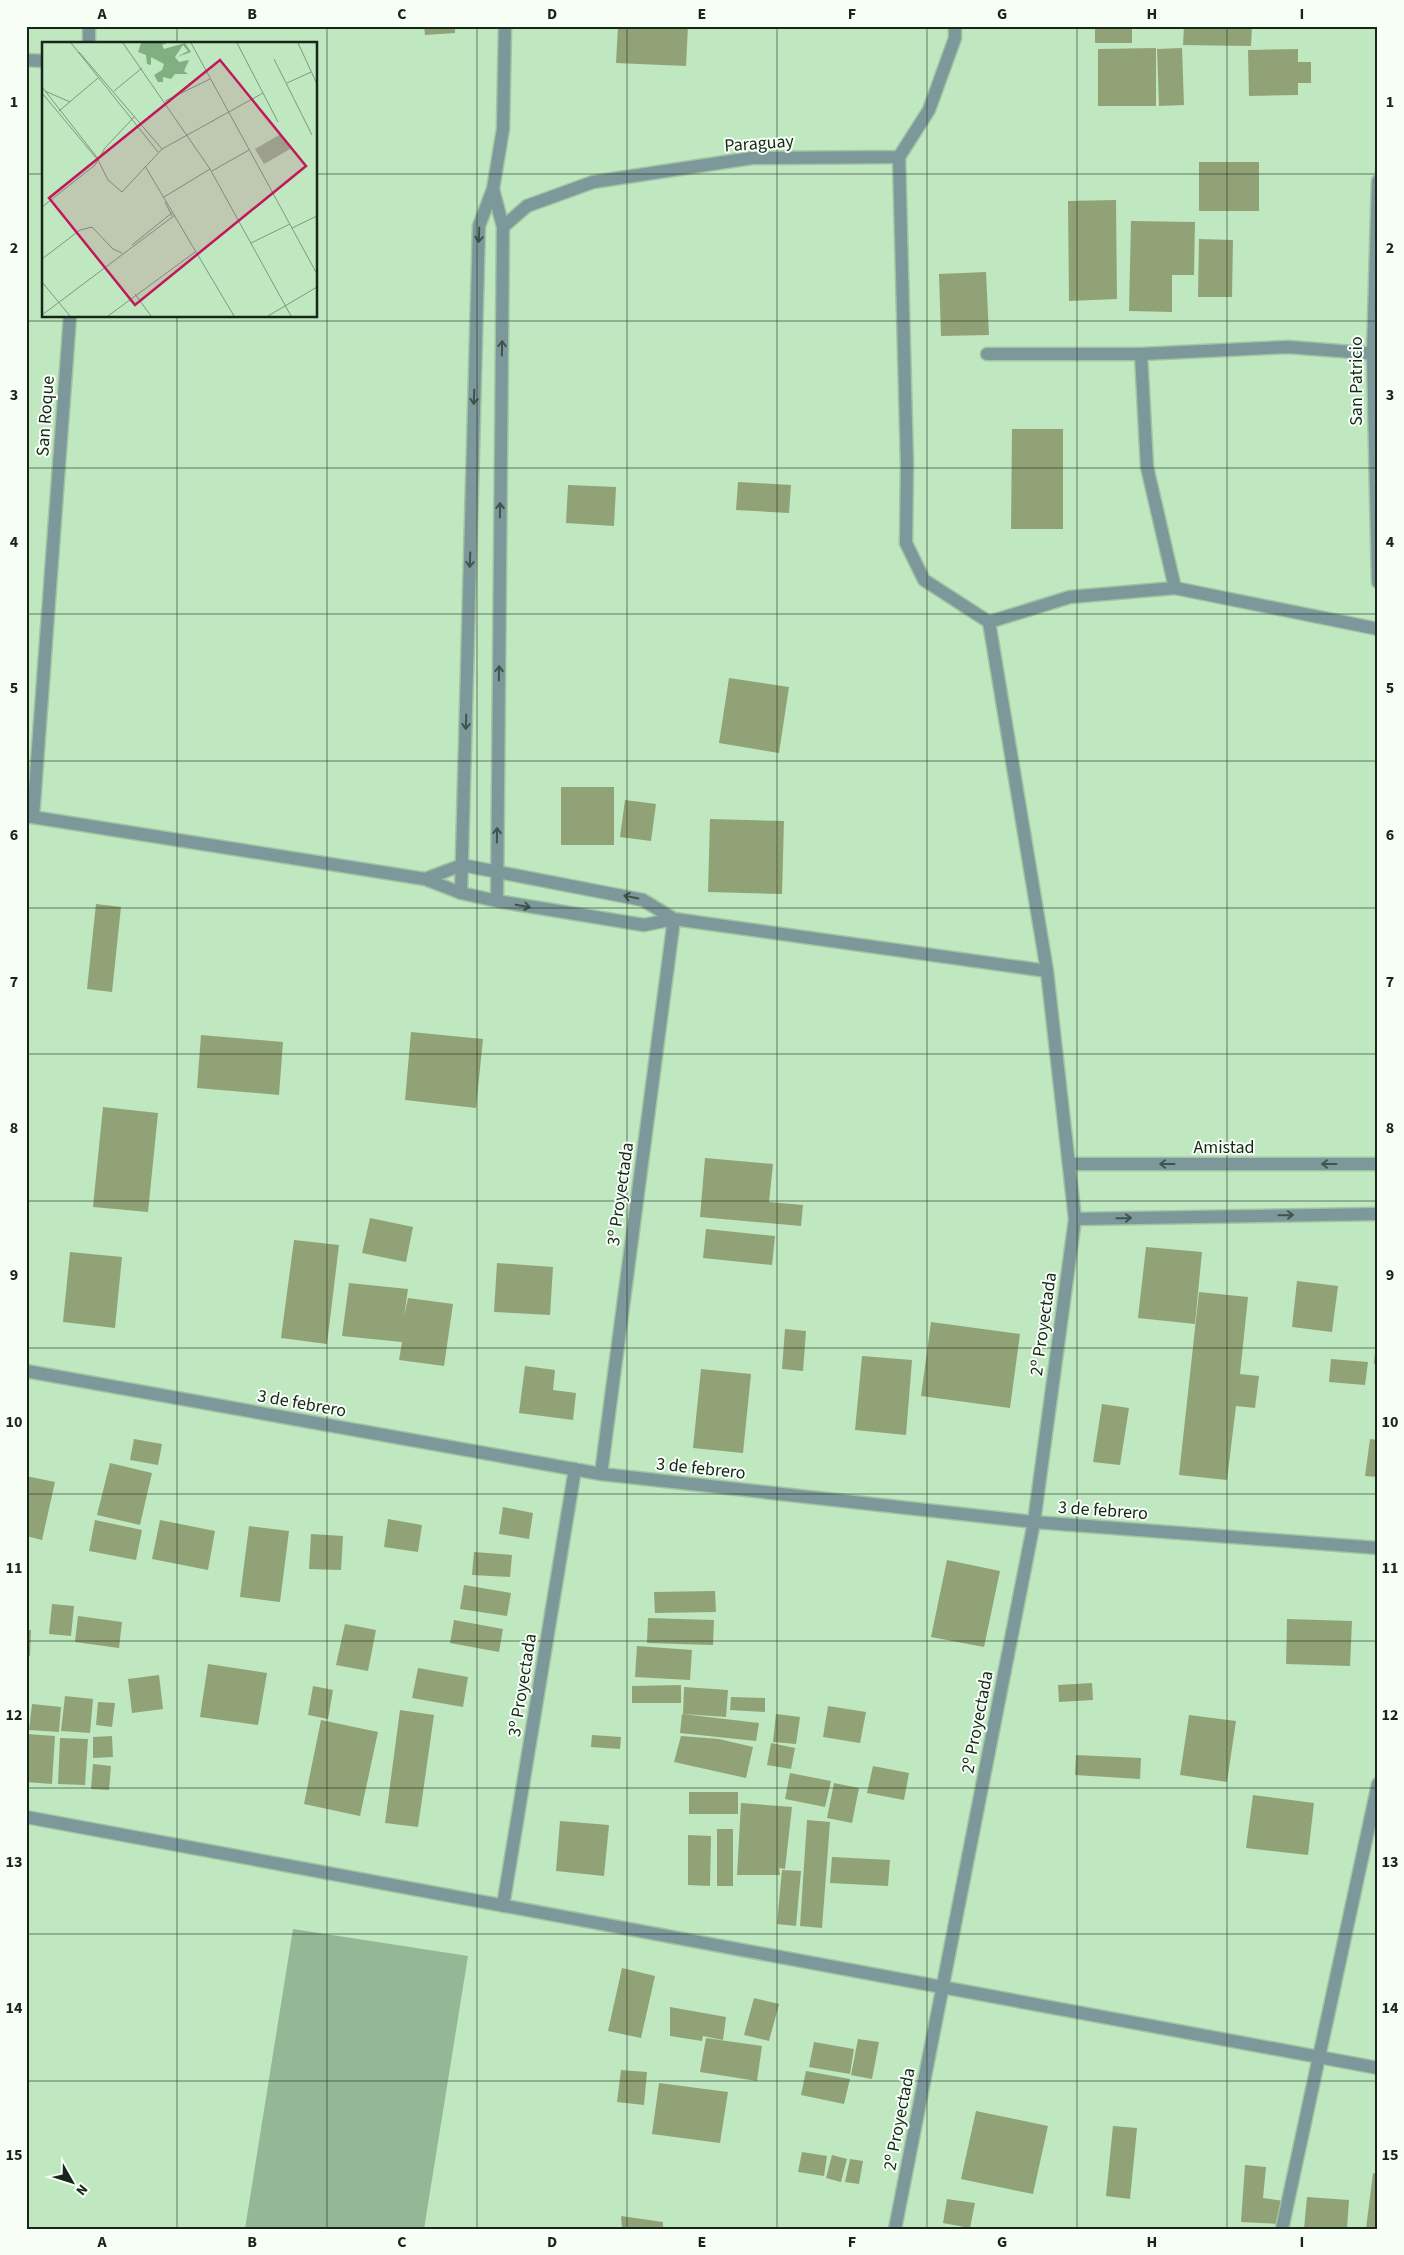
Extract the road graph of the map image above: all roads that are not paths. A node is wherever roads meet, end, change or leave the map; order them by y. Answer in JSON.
{"nodes":[{"id":1,"x":89,"y":26,"type":"edge"},
{"id":2,"x":505,"y":26,"type":"edge"},
{"id":3,"x":955,"y":32,"type":"edge"},
{"id":4,"x":89,"y":42,"type":"edge"},
{"id":5,"x":26,"y":60,"type":"edge"},
{"id":6,"x":42,"y":61,"type":"edge"},
{"id":7,"x":898,"y":157,"type":"junction"},
{"id":8,"x":1378,"y":181,"type":"edge"},
{"id":9,"x":493,"y":189,"type":"junction"},
{"id":10,"x":503,"y":227,"type":"junction"},
{"id":11,"x":70,"y":318,"type":"edge"},
{"id":12,"x":987,"y":354,"type":"dead end"},
{"id":13,"x":1141,"y":354,"type":"junction"},
{"id":14,"x":1375,"y":354,"type":"edge"},
{"id":15,"x":1378,"y":582,"type":"edge"},
{"id":16,"x":1175,"y":588,"type":"junction"},
{"id":17,"x":989,"y":622,"type":"junction"},
{"id":18,"x":1378,"y":629,"type":"edge"},
{"id":19,"x":30,"y":816,"type":"edge"},
{"id":20,"x":462,"y":865,"type":"junction"},
{"id":21,"x":497,"y":872,"type":"junction"},
{"id":22,"x":425,"y":879,"type":"junction"},
{"id":23,"x":461,"y":893,"type":"junction"},
{"id":24,"x":497,"y":901,"type":"junction"},
{"id":25,"x":674,"y":919,"type":"junction"},
{"id":26,"x":1047,"y":972,"type":"junction"},
{"id":27,"x":1070,"y":1164,"type":"junction"},
{"id":28,"x":1378,"y":1164,"type":"edge"},
{"id":29,"x":1378,"y":1214,"type":"edge"},
{"id":30,"x":1075,"y":1219,"type":"junction"},
{"id":31,"x":26,"y":1371,"type":"edge"},
{"id":32,"x":575,"y":1469,"type":"junction"},
{"id":33,"x":601,"y":1474,"type":"junction"},
{"id":34,"x":1034,"y":1522,"type":"junction"},
{"id":35,"x":1378,"y":1548,"type":"edge"},
{"id":36,"x":1378,"y":1784,"type":"edge"},
{"id":37,"x":26,"y":1817,"type":"edge"},
{"id":38,"x":503,"y":1906,"type":"junction"},
{"id":39,"x":943,"y":1988,"type":"junction"},
{"id":40,"x":1319,"y":2058,"type":"junction"},
{"id":41,"x":1378,"y":2068,"type":"edge"},
{"id":42,"x":895,"y":2229,"type":"edge"},
{"id":43,"x":1282,"y":2229,"type":"edge"}],
"edges":[{"from":1,"to":4,"type":"street"},
{"from":2,"to":9,"type":"street"},
{"from":3,"to":7,"type":"street"},
{"from":5,"to":6,"type":"street"},
{"from":7,"to":10,"type":"street","name":"Paraguay"},
{"from":7,"to":17,"type":"street"},
{"from":8,"to":14,"type":"street","name":"San Patricio"},
{"from":9,"to":10,"type":"street"},
{"from":9,"to":20,"type":"street","one_way":true},
{"from":21,"to":10,"type":"street","one_way":true},
{"from":11,"to":19,"type":"street","name":"San Roque"},
{"from":12,"to":13,"type":"street"},
{"from":13,"to":14,"type":"street"},
{"from":13,"to":16,"type":"street"},
{"from":14,"to":15,"type":"street","name":"San Patricio"},
{"from":16,"to":17,"type":"street"},
{"from":16,"to":18,"type":"street"},
{"from":17,"to":26,"type":"street","name":"2º Proyectada"},
{"from":19,"to":22,"type":"street"},
{"from":20,"to":21,"type":"street"},
{"from":20,"to":22,"type":"street"},
{"from":20,"to":23,"type":"street"},
{"from":21,"to":24,"type":"street"},
{"from":25,"to":21,"type":"street","one_way":true},
{"from":22,"to":23,"type":"street"},
{"from":23,"to":24,"type":"street"},
{"from":24,"to":25,"type":"street","one_way":true},
{"from":25,"to":26,"type":"street"},
{"from":25,"to":33,"type":"street","name":"3º Proyectada"},
{"from":26,"to":27,"type":"street","name":"2º Proyectada"},
{"from":28,"to":27,"type":"street","name":"Amistad","one_way":true},
{"from":27,"to":30,"type":"street","name":"2º Proyectada"},
{"from":30,"to":29,"type":"street","one_way":true},
{"from":30,"to":34,"type":"street","name":"2º Proyectada"},
{"from":31,"to":32,"type":"street","name":"3 de febrero"},
{"from":32,"to":33,"type":"street","name":"3 de febrero"},
{"from":32,"to":38,"type":"street","name":"3º Proyectada"},
{"from":33,"to":34,"type":"street","name":"3 de febrero"},
{"from":34,"to":35,"type":"street","name":"3 de febrero"},
{"from":34,"to":39,"type":"street","name":"2º Proyectada"},
{"from":36,"to":40,"type":"street"},
{"from":37,"to":38,"type":"street"},
{"from":38,"to":39,"type":"street"},
{"from":39,"to":40,"type":"street"},
{"from":39,"to":42,"type":"street","name":"2º Proyectada"},
{"from":40,"to":41,"type":"street"},
{"from":40,"to":43,"type":"street"}]}
